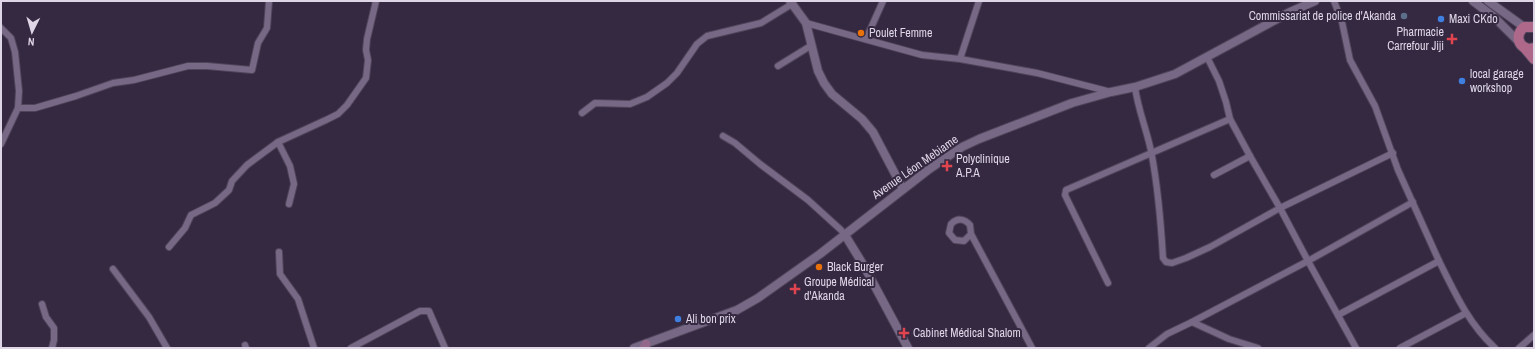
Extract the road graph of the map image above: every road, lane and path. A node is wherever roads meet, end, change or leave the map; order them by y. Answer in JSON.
{"nodes":[{"id":1,"x":269,"y":1,"type":"edge"},
{"id":2,"x":376,"y":1,"type":"edge"},
{"id":3,"x":883,"y":1,"type":"edge"},
{"id":4,"x":978,"y":1,"type":"edge"},
{"id":5,"x":1315,"y":1,"type":"edge"},
{"id":6,"x":1334,"y":1,"type":"edge"},
{"id":7,"x":1473,"y":1,"type":"edge"},
{"id":8,"x":1488,"y":1,"type":"edge"},
{"id":9,"x":791,"y":2,"type":"edge"},
{"id":10,"x":806,"y":22,"type":"junction"},
{"id":11,"x":1530,"y":25,"type":"edge"},
{"id":12,"x":1,"y":28,"type":"edge"},
{"id":13,"x":866,"y":39,"type":"junction"},
{"id":14,"x":812,"y":45,"type":"junction"},
{"id":15,"x":1526,"y":46,"type":"edge"},
{"id":16,"x":1207,"y":57,"type":"junction"},
{"id":17,"x":960,"y":58,"type":"junction"},
{"id":18,"x":1534,"y":59,"type":"edge"},
{"id":19,"x":778,"y":66,"type":"dead end"},
{"id":20,"x":1135,"y":87,"type":"junction"},
{"id":21,"x":1112,"y":92,"type":"junction"},
{"id":22,"x":18,"y":108,"type":"junction"},
{"id":23,"x":582,"y":113,"type":"dead end"},
{"id":24,"x":1230,"y":119,"type":"junction"},
{"id":25,"x":723,"y":136,"type":"dead end"},
{"id":26,"x":278,"y":142,"type":"junction"},
{"id":27,"x":1,"y":144,"type":"edge"},
{"id":28,"x":1393,"y":153,"type":"junction"},
{"id":29,"x":1152,"y":154,"type":"junction"},
{"id":30,"x":1250,"y":156,"type":"junction"},
{"id":31,"x":1214,"y":175,"type":"dead end"},
{"id":32,"x":902,"y":189,"type":"junction"},
{"id":33,"x":1413,"y":202,"type":"junction"},
{"id":34,"x":289,"y":204,"type":"dead end"},
{"id":35,"x":1280,"y":208,"type":"junction"},
{"id":36,"x":971,"y":234,"type":"dead end"},
{"id":37,"x":845,"y":235,"type":"junction"},
{"id":38,"x":169,"y":247,"type":"dead end"},
{"id":39,"x":279,"y":252,"type":"dead end"},
{"id":40,"x":1439,"y":261,"type":"junction"},
{"id":41,"x":1308,"y":262,"type":"junction"},
{"id":42,"x":113,"y":269,"type":"dead end"},
{"id":43,"x":1108,"y":283,"type":"dead end"},
{"id":44,"x":42,"y":304,"type":"dead end"},
{"id":45,"x":1466,"y":313,"type":"junction"},
{"id":46,"x":1338,"y":315,"type":"junction"},
{"id":47,"x":1192,"y":322,"type":"junction"},
{"id":48,"x":1534,"y":335,"type":"edge"},
{"id":49,"x":645,"y":346,"type":"edge"},
{"id":50,"x":52,"y":348,"type":"edge"},
{"id":51,"x":167,"y":348,"type":"edge"},
{"id":52,"x":314,"y":348,"type":"edge"},
{"id":53,"x":351,"y":348,"type":"edge"},
{"id":54,"x":445,"y":348,"type":"edge"},
{"id":55,"x":634,"y":348,"type":"edge"},
{"id":56,"x":908,"y":348,"type":"edge"},
{"id":57,"x":1032,"y":348,"type":"edge"},
{"id":58,"x":1149,"y":348,"type":"edge"},
{"id":59,"x":1258,"y":348,"type":"edge"},
{"id":60,"x":1356,"y":348,"type":"edge"},
{"id":61,"x":1400,"y":348,"type":"edge"},
{"id":62,"x":1495,"y":348,"type":"edge"},
{"id":63,"x":1519,"y":348,"type":"edge"}],
"edges":[{"from":1,"to":22,"type":"street"},
{"from":2,"to":26,"type":"street"},
{"from":3,"to":13,"type":"street"},
{"from":4,"to":17,"type":"street"},
{"from":5,"to":16,"type":"street","name":"Avenue Léon Mebiame"},
{"from":6,"to":28,"type":"street"},
{"from":7,"to":15,"type":"street"},
{"from":8,"to":11,"type":"street"},
{"from":9,"to":10,"type":"street"},
{"from":9,"to":23,"type":"street"},
{"from":10,"to":13,"type":"street"},
{"from":10,"to":14,"type":"street"},
{"from":11,"to":15,"type":"main road"},
{"from":12,"to":22,"type":"street"},
{"from":13,"to":17,"type":"street"},
{"from":14,"to":19,"type":"street"},
{"from":14,"to":32,"type":"street"},
{"from":15,"to":18,"type":"main road"},
{"from":16,"to":20,"type":"street","name":"Avenue Léon Mebiame"},
{"from":16,"to":24,"type":"street"},
{"from":17,"to":21,"type":"street"},
{"from":20,"to":21,"type":"street","name":"Avenue Léon Mebiame"},
{"from":20,"to":29,"type":"street"},
{"from":21,"to":32,"type":"street","name":"Avenue Léon Mebiame"},
{"from":22,"to":27,"type":"street"},
{"from":24,"to":29,"type":"street"},
{"from":24,"to":30,"type":"street"},
{"from":25,"to":37,"type":"street"},
{"from":26,"to":34,"type":"street"},
{"from":26,"to":38,"type":"street"},
{"from":28,"to":33,"type":"street"},
{"from":28,"to":35,"type":"street"},
{"from":29,"to":35,"type":"street"},
{"from":29,"to":43,"type":"street"},
{"from":30,"to":31,"type":"street"},
{"from":30,"to":35,"type":"street"},
{"from":32,"to":37,"type":"street","name":"Avenue Léon Mebiame"},
{"from":33,"to":40,"type":"street"},
{"from":33,"to":41,"type":"street"},
{"from":35,"to":41,"type":"street"},
{"from":36,"to":57,"type":"street"},
{"from":37,"to":49,"type":"street","name":"Avenue Léon Mebiame"},
{"from":37,"to":56,"type":"street"},
{"from":39,"to":52,"type":"street"},
{"from":40,"to":45,"type":"street"},
{"from":40,"to":46,"type":"street"},
{"from":41,"to":46,"type":"street"},
{"from":41,"to":47,"type":"street"},
{"from":42,"to":51,"type":"street"},
{"from":44,"to":50,"type":"street"},
{"from":45,"to":61,"type":"street"},
{"from":45,"to":62,"type":"street"},
{"from":46,"to":60,"type":"street"},
{"from":47,"to":58,"type":"street"},
{"from":47,"to":59,"type":"street"},
{"from":48,"to":63,"type":"street"},
{"from":49,"to":55,"type":"street","name":"Avenue Léon Mebiame"},
{"from":53,"to":54,"type":"street"}]}
